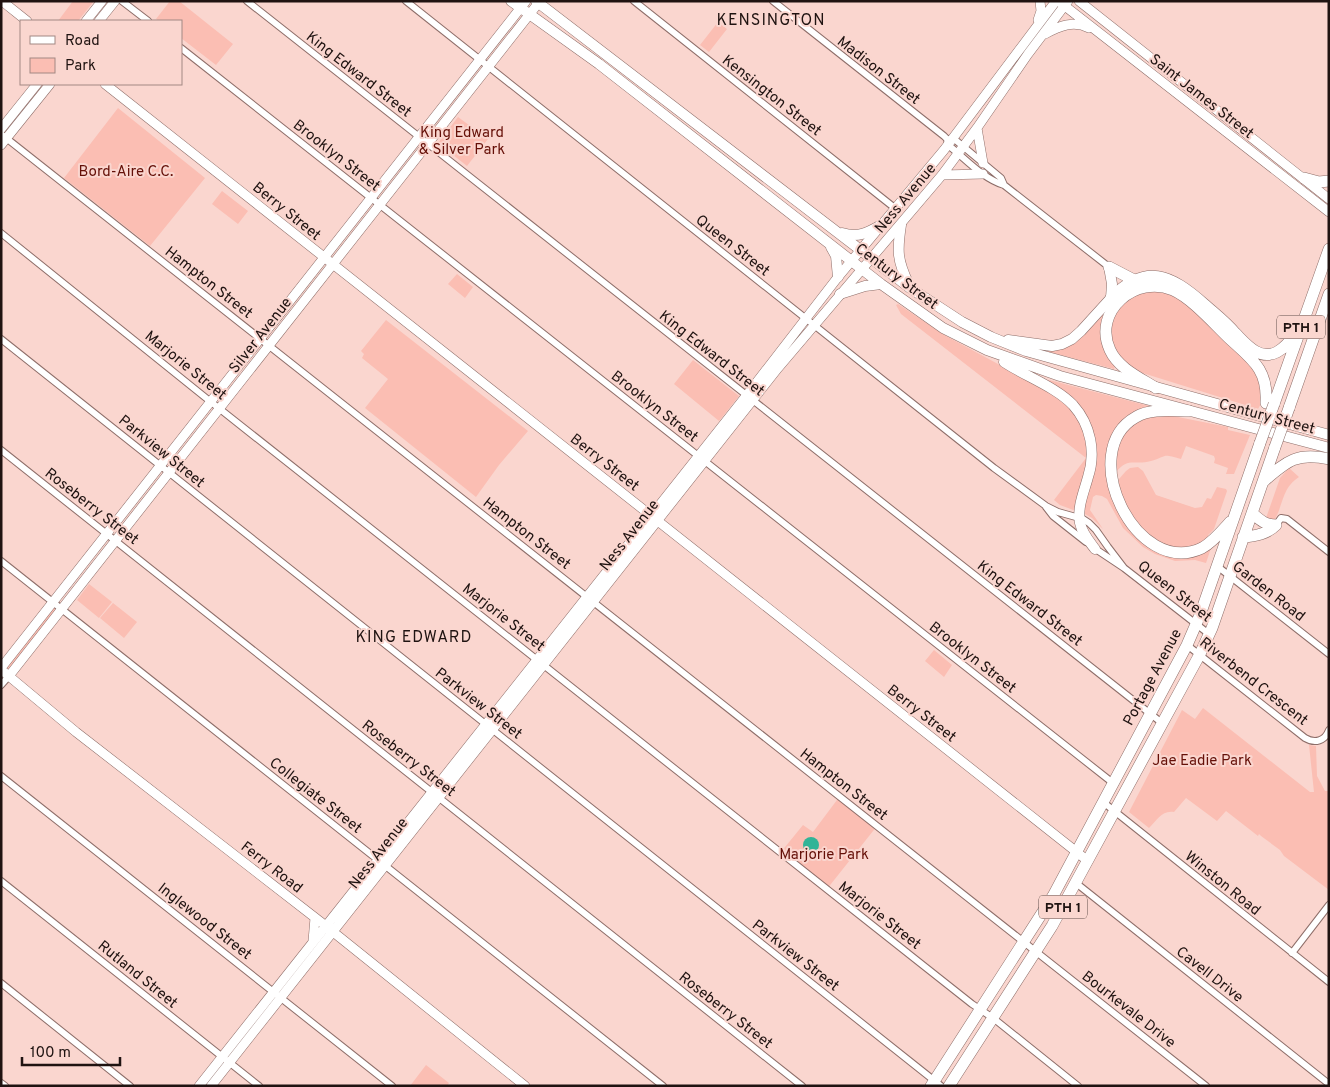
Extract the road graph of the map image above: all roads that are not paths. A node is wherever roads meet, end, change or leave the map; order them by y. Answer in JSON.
{"nodes":[{"id":1,"x":2,"y":1,"type":"edge"},
{"id":2,"x":102,"y":1,"type":"edge"},
{"id":3,"x":115,"y":1,"type":"edge"},
{"id":4,"x":122,"y":1,"type":"edge"},
{"id":5,"x":247,"y":1,"type":"edge"},
{"id":6,"x":406,"y":1,"type":"edge"},
{"id":7,"x":512,"y":1,"type":"edge"},
{"id":8,"x":634,"y":1,"type":"edge"},
{"id":9,"x":773,"y":1,"type":"edge"},
{"id":10,"x":1040,"y":1,"type":"edge"},
{"id":11,"x":1079,"y":1,"type":"edge"},
{"id":12,"x":539,"y":2,"type":"edge"},
{"id":13,"x":1062,"y":2,"type":"edge"},
{"id":14,"x":524,"y":5,"type":"edge"},
{"id":15,"x":530,"y":15,"type":"junction"},
{"id":16,"x":26,"y":20,"type":"edge"},
{"id":17,"x":87,"y":20,"type":"edge"},
{"id":18,"x":100,"y":20,"type":"edge"},
{"id":19,"x":147,"y":20,"type":"edge"},
{"id":20,"x":1035,"y":28,"type":"junction"},
{"id":21,"x":1099,"y":32,"type":"junction"},
{"id":22,"x":1039,"y":38,"type":"junction"},
{"id":23,"x":182,"y":49,"type":"edge"},
{"id":24,"x":480,"y":60,"type":"junction"},
{"id":25,"x":489,"y":67,"type":"junction"},
{"id":26,"x":36,"y":85,"type":"edge"},
{"id":27,"x":49,"y":85,"type":"edge"},
{"id":28,"x":106,"y":85,"type":"edge"},
{"id":29,"x":977,"y":128,"type":"junction"},
{"id":30,"x":1,"y":129,"type":"edge"},
{"id":31,"x":419,"y":137,"type":"junction"},
{"id":32,"x":3,"y":139,"type":"edge"},
{"id":33,"x":949,"y":141,"type":"junction"},
{"id":34,"x":428,"y":144,"type":"junction"},
{"id":35,"x":961,"y":150,"type":"junction"},
{"id":36,"x":983,"y":163,"type":"junction"},
{"id":37,"x":983,"y":174,"type":"junction"},
{"id":38,"x":942,"y":175,"type":"junction"},
{"id":39,"x":1304,"y":178,"type":"junction"},
{"id":40,"x":1329,"y":181,"type":"edge"},
{"id":41,"x":1004,"y":186,"type":"junction"},
{"id":42,"x":372,"y":198,"type":"junction"},
{"id":43,"x":1329,"y":199,"type":"edge"},
{"id":44,"x":380,"y":205,"type":"junction"},
{"id":45,"x":896,"y":209,"type":"junction"},
{"id":46,"x":1329,"y":212,"type":"edge"},
{"id":47,"x":881,"y":225,"type":"junction"},
{"id":48,"x":901,"y":225,"type":"junction"},
{"id":49,"x":835,"y":231,"type":"junction"},
{"id":50,"x":1,"y":233,"type":"edge"},
{"id":51,"x":829,"y":244,"type":"junction"},
{"id":52,"x":1329,"y":249,"type":"edge"},
{"id":53,"x":860,"y":250,"type":"junction"},
{"id":54,"x":324,"y":258,"type":"junction"},
{"id":55,"x":871,"y":258,"type":"junction"},
{"id":56,"x":851,"y":261,"type":"junction"},
{"id":57,"x":333,"y":265,"type":"junction"},
{"id":58,"x":1109,"y":267,"type":"junction"},
{"id":59,"x":862,"y":269,"type":"junction"},
{"id":60,"x":838,"y":277,"type":"junction"},
{"id":61,"x":1134,"y":280,"type":"junction"},
{"id":62,"x":881,"y":284,"type":"junction"},
{"id":63,"x":910,"y":288,"type":"junction"},
{"id":64,"x":840,"y":294,"type":"junction"},
{"id":65,"x":1329,"y":296,"type":"edge"},
{"id":66,"x":1111,"y":298,"type":"junction"},
{"id":67,"x":805,"y":318,"type":"junction"},
{"id":68,"x":815,"y":325,"type":"junction"},
{"id":69,"x":1301,"y":327,"type":"junction"},
{"id":70,"x":991,"y":337,"type":"junction"},
{"id":71,"x":1,"y":339,"type":"edge"},
{"id":72,"x":261,"y":339,"type":"junction"},
{"id":73,"x":269,"y":345,"type":"junction"},
{"id":74,"x":987,"y":350,"type":"junction"},
{"id":75,"x":1156,"y":388,"type":"junction"},
{"id":76,"x":749,"y":398,"type":"junction"},
{"id":77,"x":212,"y":402,"type":"junction"},
{"id":78,"x":1270,"y":403,"type":"junction"},
{"id":79,"x":220,"y":408,"type":"junction"},
{"id":80,"x":1189,"y":411,"type":"junction"},
{"id":81,"x":1329,"y":435,"type":"edge"},
{"id":82,"x":1329,"y":448,"type":"edge"},
{"id":83,"x":1,"y":450,"type":"edge"},
{"id":84,"x":702,"y":458,"type":"junction"},
{"id":85,"x":1329,"y":459,"type":"edge"},
{"id":86,"x":161,"y":466,"type":"junction"},
{"id":87,"x":169,"y":472,"type":"junction"},
{"id":88,"x":1262,"y":483,"type":"junction"},
{"id":89,"x":1046,"y":506,"type":"junction"},
{"id":90,"x":1252,"y":513,"type":"junction"},
{"id":91,"x":654,"y":518,"type":"junction"},
{"id":92,"x":1080,"y":518,"type":"junction"},
{"id":93,"x":1233,"y":519,"type":"junction"},
{"id":94,"x":1276,"y":525,"type":"junction"},
{"id":95,"x":108,"y":534,"type":"junction"},
{"id":96,"x":1244,"y":537,"type":"junction"},
{"id":97,"x":116,"y":540,"type":"junction"},
{"id":98,"x":1095,"y":549,"type":"junction"},
{"id":99,"x":1329,"y":552,"type":"edge"},
{"id":100,"x":1,"y":561,"type":"edge"},
{"id":101,"x":1217,"y":566,"type":"junction"},
{"id":102,"x":1124,"y":568,"type":"junction"},
{"id":103,"x":1230,"y":576,"type":"junction"},
{"id":104,"x":591,"y":599,"type":"junction"},
{"id":105,"x":57,"y":606,"type":"junction"},
{"id":106,"x":1197,"y":624,"type":"junction"},
{"id":107,"x":1209,"y":634,"type":"junction"},
{"id":108,"x":1187,"y":645,"type":"junction"},
{"id":109,"x":1200,"y":654,"type":"junction"},
{"id":110,"x":1329,"y":654,"type":"edge"},
{"id":111,"x":540,"y":662,"type":"junction"},
{"id":112,"x":4,"y":671,"type":"edge"},
{"id":113,"x":1,"y":685,"type":"edge"},
{"id":114,"x":1151,"y":714,"type":"junction"},
{"id":115,"x":1162,"y":723,"type":"junction"},
{"id":116,"x":489,"y":727,"type":"junction"},
{"id":117,"x":1329,"y":730,"type":"edge"},
{"id":118,"x":1,"y":776,"type":"edge"},
{"id":119,"x":1113,"y":783,"type":"junction"},
{"id":120,"x":436,"y":795,"type":"junction"},
{"id":121,"x":1103,"y":802,"type":"junction"},
{"id":122,"x":1115,"y":812,"type":"junction"},
{"id":123,"x":1076,"y":852,"type":"junction"},
{"id":124,"x":1088,"y":861,"type":"junction"},
{"id":125,"x":381,"y":863,"type":"junction"},
{"id":126,"x":1,"y":881,"type":"edge"},
{"id":127,"x":1076,"y":883,"type":"junction"},
{"id":128,"x":1329,"y":905,"type":"edge"},
{"id":129,"x":315,"y":918,"type":"junction"},
{"id":130,"x":329,"y":929,"type":"junction"},
{"id":131,"x":313,"y":941,"type":"junction"},
{"id":132,"x":1024,"y":942,"type":"junction"},
{"id":133,"x":1036,"y":952,"type":"junction"},
{"id":134,"x":1292,"y":953,"type":"junction"},
{"id":135,"x":1329,"y":982,"type":"edge"},
{"id":136,"x":1,"y":983,"type":"edge"},
{"id":137,"x":277,"y":994,"type":"junction"},
{"id":138,"x":980,"y":1010,"type":"junction"},
{"id":139,"x":993,"y":1018,"type":"junction"},
{"id":140,"x":226,"y":1059,"type":"junction"},
{"id":141,"x":1,"y":1083,"type":"edge"},
{"id":142,"x":935,"y":1084,"type":"edge"},
{"id":143,"x":1329,"y":1084,"type":"edge"},
{"id":144,"x":5,"y":1086,"type":"edge"},
{"id":145,"x":130,"y":1086,"type":"edge"},
{"id":146,"x":199,"y":1086,"type":"edge"},
{"id":147,"x":211,"y":1086,"type":"edge"},
{"id":148,"x":259,"y":1086,"type":"edge"},
{"id":149,"x":392,"y":1086,"type":"edge"},
{"id":150,"x":525,"y":1086,"type":"edge"},
{"id":151,"x":663,"y":1086,"type":"edge"},
{"id":152,"x":802,"y":1086,"type":"edge"},
{"id":153,"x":949,"y":1086,"type":"edge"},
{"id":154,"x":1078,"y":1086,"type":"edge"},
{"id":155,"x":1206,"y":1086,"type":"edge"}],
"edges":[{"from":1,"to":16,"type":"main road"},
{"from":2,"to":17,"type":"main road"},
{"from":3,"to":18,"type":"main road"},
{"from":4,"to":19,"type":"street"},
{"from":5,"to":31,"type":"street","name":"King Edward Street"},
{"from":6,"to":24,"type":"street","name":"Queen Street"},
{"from":7,"to":14,"type":"main road","name":"Century Street"},
{"from":8,"to":45,"type":"street","name":"Kensington Street"},
{"from":9,"to":33,"type":"street","name":"Madison Street"},
{"from":10,"to":20,"type":"main road"},
{"from":11,"to":39,"type":"main road","name":"Saint James Street"},
{"from":12,"to":15,"type":"main road","name":"Silver Avenue"},
{"from":12,"to":49,"type":"main road","name":"Century Street"},
{"from":13,"to":20,"type":"main road","name":"Ness Avenue"},
{"from":13,"to":21,"type":"main road","name":"Saint James Street"},
{"from":13,"to":22,"type":"main road","name":"Ness Avenue"},
{"from":14,"to":15,"type":"main road","name":"Century Street"},
{"from":14,"to":24,"type":"main road","name":"Silver Avenue"},
{"from":15,"to":25,"type":"main road","name":"Silver Avenue"},
{"from":15,"to":51,"type":"main road","name":"Century Street"},
{"from":20,"to":33,"type":"main road","name":"Ness Avenue"},
{"from":21,"to":22,"type":"main road"},
{"from":21,"to":46,"type":"main road","name":"Saint James Street"},
{"from":22,"to":29,"type":"main road","name":"Ness Avenue"},
{"from":23,"to":42,"type":"street","name":"Brooklyn Street"},
{"from":24,"to":25,"type":"street","name":"Queen Street"},
{"from":24,"to":31,"type":"main road","name":"Silver Avenue"},
{"from":25,"to":34,"type":"main road","name":"Silver Avenue"},
{"from":25,"to":67,"type":"street","name":"Queen Street"},
{"from":26,"to":30,"type":"main road"},
{"from":27,"to":32,"type":"main road"},
{"from":28,"to":54,"type":"main road","name":"Berry Street"},
{"from":29,"to":35,"type":"main road","name":"Ness Avenue"},
{"from":29,"to":36,"type":"main road"},
{"from":31,"to":34,"type":"street","name":"King Edward Street"},
{"from":31,"to":42,"type":"main road","name":"Silver Avenue"},
{"from":32,"to":72,"type":"street","name":"Hampton Street"},
{"from":33,"to":35,"type":"street","name":"Madison Street"},
{"from":33,"to":45,"type":"main road","name":"Ness Avenue"},
{"from":34,"to":44,"type":"main road","name":"Silver Avenue"},
{"from":34,"to":76,"type":"street","name":"King Edward Street"},
{"from":35,"to":36,"type":"street","name":"Madison Street"},
{"from":35,"to":37,"type":"street","name":"Madison Street"},
{"from":35,"to":38,"type":"main road","name":"Ness Avenue"},
{"from":36,"to":41,"type":"street","name":"Madison Street"},
{"from":37,"to":38,"type":"main road"},
{"from":37,"to":41,"type":"street","name":"Madison Street"},
{"from":38,"to":48,"type":"main road","name":"Ness Avenue"},
{"from":39,"to":40,"type":"highway"},
{"from":39,"to":43,"type":"main road","name":"Saint James Street"},
{"from":41,"to":58,"type":"street","name":"Madison Street"},
{"from":42,"to":44,"type":"street","name":"Brooklyn Street"},
{"from":42,"to":54,"type":"main road","name":"Silver Avenue"},
{"from":44,"to":57,"type":"main road","name":"Silver Avenue"},
{"from":44,"to":84,"type":"street","name":"Brooklyn Street"},
{"from":45,"to":47,"type":"main road","name":"Ness Avenue"},
{"from":47,"to":49,"type":"main road"},
{"from":47,"to":53,"type":"main road","name":"Ness Avenue"},
{"from":48,"to":55,"type":"main road","name":"Ness Avenue"},
{"from":48,"to":63,"type":"main road"},
{"from":49,"to":53,"type":"main road","name":"Century Street"},
{"from":50,"to":77,"type":"street","name":"Marjorie Street"},
{"from":51,"to":56,"type":"main road","name":"Century Street"},
{"from":51,"to":60,"type":"main road"},
{"from":52,"to":69,"type":"highway","name":"Portage Avenue","number":"PTH 1"},
{"from":53,"to":55,"type":"main road","name":"Century Street"},
{"from":53,"to":56,"type":"main road","name":"Ness Avenue"},
{"from":54,"to":57,"type":"main road","name":"Berry Street"},
{"from":54,"to":72,"type":"main road","name":"Silver Avenue"},
{"from":55,"to":59,"type":"main road","name":"Ness Avenue"},
{"from":55,"to":63,"type":"main road","name":"Century Street"},
{"from":56,"to":59,"type":"main road","name":"Century Street"},
{"from":56,"to":60,"type":"main road","name":"Ness Avenue"},
{"from":57,"to":73,"type":"main road","name":"Silver Avenue"},
{"from":57,"to":91,"type":"main road","name":"Berry Street"},
{"from":58,"to":61,"type":"highway"},
{"from":58,"to":66,"type":"main road"},
{"from":59,"to":62,"type":"main road","name":"Century Street"},
{"from":59,"to":64,"type":"main road","name":"Ness Avenue"},
{"from":60,"to":67,"type":"main road","name":"Ness Avenue"},
{"from":61,"to":66,"type":"highway"},
{"from":61,"to":69,"type":"highway"},
{"from":62,"to":64,"type":"main road"},
{"from":62,"to":74,"type":"main road","name":"Century Street"},
{"from":63,"to":70,"type":"main road","name":"Century Street"},
{"from":64,"to":68,"type":"main road","name":"Ness Avenue"},
{"from":65,"to":88,"type":"highway","name":"Portage Avenue","number":"PTH 1","bridge":true},
{"from":66,"to":70,"type":"main road"},
{"from":67,"to":68,"type":"street","name":"Queen Street"},
{"from":67,"to":76,"type":"main road","name":"Ness Avenue"},
{"from":68,"to":76,"type":"main road","name":"Ness Avenue"},
{"from":68,"to":89,"type":"street","name":"Queen Street"},
{"from":69,"to":78,"type":"highway","name":"Portage Avenue","number":"PTH 1"},
{"from":70,"to":75,"type":"main road","name":"Century Street"},
{"from":71,"to":86,"type":"street","name":"Parkview Street"},
{"from":72,"to":73,"type":"street","name":"Hampton Street"},
{"from":72,"to":77,"type":"main road","name":"Silver Avenue"},
{"from":73,"to":79,"type":"main road","name":"Silver Avenue"},
{"from":73,"to":104,"type":"street","name":"Hampton Street"},
{"from":74,"to":80,"type":"main road","name":"Century Street"},
{"from":74,"to":92,"type":"main road"},
{"from":75,"to":78,"type":"highway"},
{"from":75,"to":81,"type":"main road","name":"Century Street"},
{"from":76,"to":84,"type":"main road","name":"Ness Avenue"},
{"from":76,"to":114,"type":"street","name":"King Edward Street"},
{"from":77,"to":79,"type":"street","name":"Marjorie Street"},
{"from":77,"to":86,"type":"main road","name":"Silver Avenue"},
{"from":78,"to":93,"type":"highway","name":"Portage Avenue","number":"PTH 1","bridge":true},
{"from":79,"to":87,"type":"main road","name":"Silver Avenue"},
{"from":79,"to":111,"type":"street","name":"Marjorie Street"},
{"from":80,"to":82,"type":"main road","name":"Century Street"},
{"from":80,"to":93,"type":"highway"},
{"from":83,"to":95,"type":"street","name":"Roseberry Street"},
{"from":84,"to":91,"type":"main road","name":"Ness Avenue"},
{"from":84,"to":119,"type":"street","name":"Brooklyn Street"},
{"from":85,"to":88,"type":"highway"},
{"from":86,"to":87,"type":"street","name":"Parkview Street"},
{"from":86,"to":95,"type":"main road","name":"Silver Avenue"},
{"from":87,"to":97,"type":"main road","name":"Silver Avenue"},
{"from":87,"to":116,"type":"street","name":"Parkview Street"},
{"from":88,"to":90,"type":"highway","name":"Portage Avenue","number":"PTH 1"},
{"from":89,"to":92,"type":"street","name":"Queen Street"},
{"from":89,"to":98,"type":"street","name":"Queen Street"},
{"from":90,"to":94,"type":"highway"},
{"from":90,"to":96,"type":"highway","name":"Portage Avenue","number":"PTH 1"},
{"from":91,"to":104,"type":"main road","name":"Ness Avenue"},
{"from":91,"to":123,"type":"main road","name":"Berry Street"},
{"from":92,"to":98,"type":"main road"},
{"from":92,"to":102,"type":"street","name":"Queen Street"},
{"from":93,"to":101,"type":"highway","name":"Portage Avenue","number":"PTH 1"},
{"from":94,"to":96,"type":"highway"},
{"from":94,"to":99,"type":"street"},
{"from":95,"to":97,"type":"street","name":"Roseberry Street"},
{"from":95,"to":105,"type":"main road","name":"Silver Avenue"},
{"from":96,"to":103,"type":"highway","name":"Portage Avenue","number":"PTH 1"},
{"from":97,"to":105,"type":"main road","name":"Silver Avenue"},
{"from":97,"to":120,"type":"street","name":"Roseberry Street"},
{"from":98,"to":102,"type":"street","name":"Queen Street"},
{"from":100,"to":105,"type":"street","name":"Collegiate Street"},
{"from":101,"to":103,"type":"street","name":"Garden Road"},
{"from":101,"to":106,"type":"highway","name":"Portage Avenue","number":"PTH 1"},
{"from":102,"to":106,"type":"street","name":"Queen Street"},
{"from":103,"to":107,"type":"highway","name":"Portage Avenue","number":"PTH 1"},
{"from":103,"to":110,"type":"street","name":"Garden Road"},
{"from":104,"to":111,"type":"main road","name":"Ness Avenue"},
{"from":104,"to":132,"type":"street","name":"Hampton Street"},
{"from":105,"to":112,"type":"main road","name":"Silver Avenue"},
{"from":105,"to":125,"type":"street","name":"Collegiate Street"},
{"from":106,"to":107,"type":"street","name":"Queen Street"},
{"from":106,"to":108,"type":"highway","name":"Portage Avenue","number":"PTH 1"},
{"from":107,"to":109,"type":"highway","name":"Portage Avenue","number":"PTH 1"},
{"from":108,"to":109,"type":"street","name":"Riverbend Crescent"},
{"from":108,"to":114,"type":"highway","name":"Portage Avenue","number":"PTH 1"},
{"from":109,"to":115,"type":"highway","name":"Portage Avenue","number":"PTH 1"},
{"from":109,"to":117,"type":"street","name":"Riverbend Crescent"},
{"from":111,"to":116,"type":"main road","name":"Ness Avenue"},
{"from":111,"to":138,"type":"street","name":"Marjorie Street"},
{"from":112,"to":113,"type":"street","name":"Silver Avenue"},
{"from":112,"to":129,"type":"main road","name":"Ferry Road"},
{"from":114,"to":115,"type":"street","name":"King Edward Street"},
{"from":114,"to":119,"type":"highway","name":"Portage Avenue","number":"PTH 1"},
{"from":115,"to":122,"type":"highway","name":"Portage Avenue","number":"PTH 1"},
{"from":116,"to":120,"type":"main road","name":"Ness Avenue"},
{"from":116,"to":142,"type":"street","name":"Parkview Street"},
{"from":118,"to":137,"type":"street","name":"Inglewood Street"},
{"from":119,"to":121,"type":"highway","name":"Portage Avenue","number":"PTH 1"},
{"from":120,"to":125,"type":"main road","name":"Ness Avenue"},
{"from":120,"to":152,"type":"street","name":"Roseberry Street"},
{"from":121,"to":122,"type":"street","name":"Winston Road"},
{"from":121,"to":123,"type":"highway","name":"Portage Avenue","number":"PTH 1"},
{"from":122,"to":124,"type":"highway","name":"Portage Avenue","number":"PTH 1"},
{"from":122,"to":134,"type":"street","name":"Winston Road"},
{"from":123,"to":124,"type":"main road","name":"Berry Street"},
{"from":123,"to":132,"type":"highway","name":"Portage Avenue","number":"PTH 1"},
{"from":124,"to":127,"type":"highway","name":"Portage Avenue","number":"PTH 1"},
{"from":125,"to":130,"type":"main road","name":"Ness Avenue"},
{"from":125,"to":151,"type":"street","name":"Collegiate Street"},
{"from":126,"to":140,"type":"street","name":"Rutland Street"},
{"from":127,"to":133,"type":"highway","name":"Portage Avenue","number":"PTH 1"},
{"from":127,"to":143,"type":"street","name":"Cavell Drive"},
{"from":128,"to":134,"type":"street"},
{"from":129,"to":130,"type":"main road","name":"Ferry Road"},
{"from":129,"to":131,"type":"main road"},
{"from":130,"to":131,"type":"main road","name":"Ness Avenue"},
{"from":130,"to":137,"type":"main road","name":"Ness Avenue"},
{"from":130,"to":150,"type":"main road","name":"Ferry Road"},
{"from":131,"to":137,"type":"main road","name":"Ness Avenue"},
{"from":132,"to":133,"type":"street","name":"Hampton Street"},
{"from":132,"to":138,"type":"highway","name":"Portage Avenue","number":"PTH 1"},
{"from":133,"to":139,"type":"highway","name":"Portage Avenue","number":"PTH 1"},
{"from":133,"to":155,"type":"street","name":"Bourkevale Drive"},
{"from":134,"to":135,"type":"street","name":"Winston Road"},
{"from":136,"to":145,"type":"street"},
{"from":137,"to":140,"type":"main road","name":"Ness Avenue"},
{"from":137,"to":149,"type":"street","name":"Inglewood Street"},
{"from":138,"to":139,"type":"street","name":"Marjorie Street"},
{"from":138,"to":142,"type":"highway","name":"Portage Avenue","number":"PTH 1"},
{"from":139,"to":153,"type":"highway","name":"Portage Avenue","number":"PTH 1"},
{"from":139,"to":154,"type":"street","name":"Marjorie Street"},
{"from":140,"to":146,"type":"main road","name":"Ness Avenue"},
{"from":140,"to":147,"type":"main road","name":"Ness Avenue"},
{"from":140,"to":148,"type":"street","name":"Rutland Street"},
{"from":141,"to":144,"type":"street"}]}
